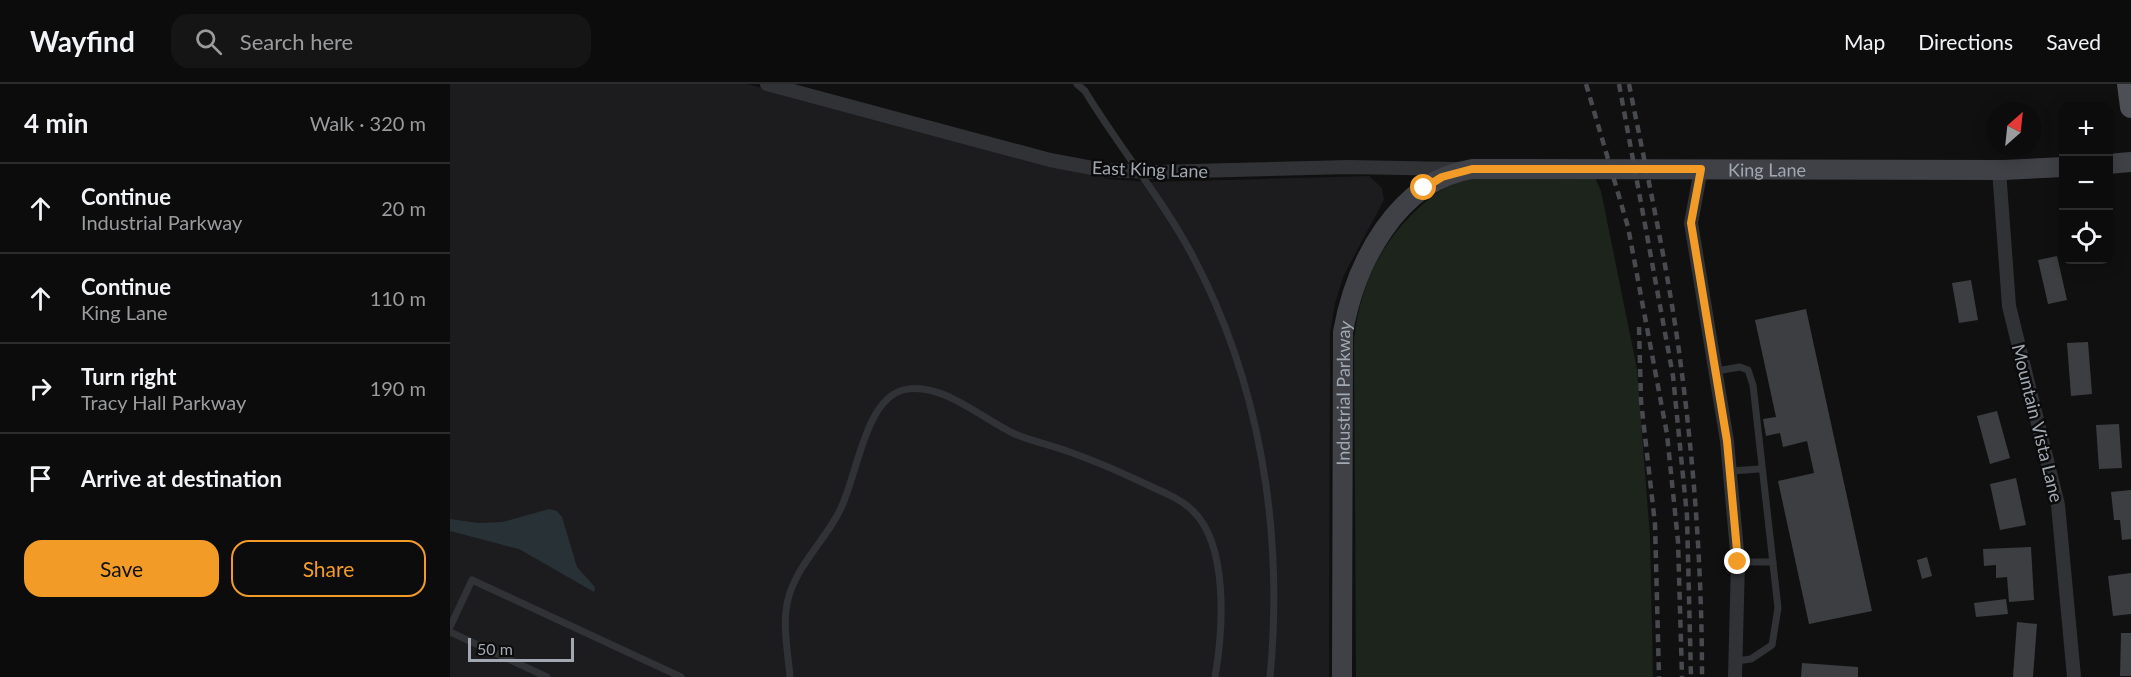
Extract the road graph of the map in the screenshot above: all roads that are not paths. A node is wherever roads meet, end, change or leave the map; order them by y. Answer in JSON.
{"nodes":[{"id":1,"x":767,"y":84,"type":"edge"},
{"id":2,"x":1077,"y":84,"type":"edge"},
{"id":3,"x":1093,"y":84,"type":"edge"},
{"id":4,"x":2128,"y":84,"type":"edge"},
{"id":5,"x":1087,"y":94,"type":"junction"},
{"id":6,"x":2131,"y":107,"type":"edge"},
{"id":7,"x":2131,"y":162,"type":"edge"},
{"id":8,"x":2113,"y":164,"type":"edge"},
{"id":9,"x":2059,"y":167,"type":"edge"},
{"id":10,"x":1472,"y":169,"type":"junction"},
{"id":11,"x":1701,"y":169,"type":"junction"},
{"id":12,"x":1999,"y":170,"type":"junction"},
{"id":13,"x":1141,"y":172,"type":"junction"},
{"id":14,"x":1716,"y":372,"type":"junction"},
{"id":15,"x":1760,"y":469,"type":"junction"},
{"id":16,"x":1729,"y":471,"type":"junction"},
{"id":17,"x":1738,"y":562,"type":"junction"},
{"id":18,"x":1773,"y":562,"type":"junction"},
{"id":19,"x":450,"y":627,"type":"edge"},
{"id":20,"x":450,"y":632,"type":"edge"},
{"id":21,"x":1736,"y":661,"type":"junction"},
{"id":22,"x":547,"y":677,"type":"edge"},
{"id":23,"x":681,"y":677,"type":"edge"},
{"id":24,"x":790,"y":677,"type":"edge"},
{"id":25,"x":1215,"y":677,"type":"edge"},
{"id":26,"x":1270,"y":677,"type":"edge"},
{"id":27,"x":1342,"y":677,"type":"edge"},
{"id":28,"x":1735,"y":677,"type":"edge"},
{"id":29,"x":2074,"y":677,"type":"edge"}],
"edges":[{"from":1,"to":13,"type":"street","name":"East King Lane"},
{"from":2,"to":5,"type":"lane"},
{"from":3,"to":5,"type":"lane"},
{"from":4,"to":6,"type":"main road"},
{"from":5,"to":13,"type":"lane"},
{"from":7,"to":8,"type":"street"},
{"from":9,"to":12,"type":"street","name":"King Lane"},
{"from":10,"to":11,"type":"street","name":"King Lane"},
{"from":10,"to":13,"type":"street","name":"East King Lane"},
{"from":10,"to":27,"type":"street","name":"Industrial Parkway"},
{"from":11,"to":12,"type":"street","name":"King Lane"},
{"from":11,"to":14,"type":"street"},
{"from":12,"to":29,"type":"street","name":"Mountain Vista Lane"},
{"from":13,"to":26,"type":"lane"},
{"from":14,"to":15,"type":"lane"},
{"from":14,"to":16,"type":"street"},
{"from":15,"to":16,"type":"lane"},
{"from":15,"to":18,"type":"lane"},
{"from":16,"to":17,"type":"street"},
{"from":17,"to":18,"type":"lane"},
{"from":17,"to":21,"type":"street"},
{"from":18,"to":21,"type":"lane"},
{"from":19,"to":23,"type":"lane"},
{"from":20,"to":22,"type":"lane"},
{"from":21,"to":28,"type":"street"},
{"from":24,"to":25,"type":"lane"}]}
